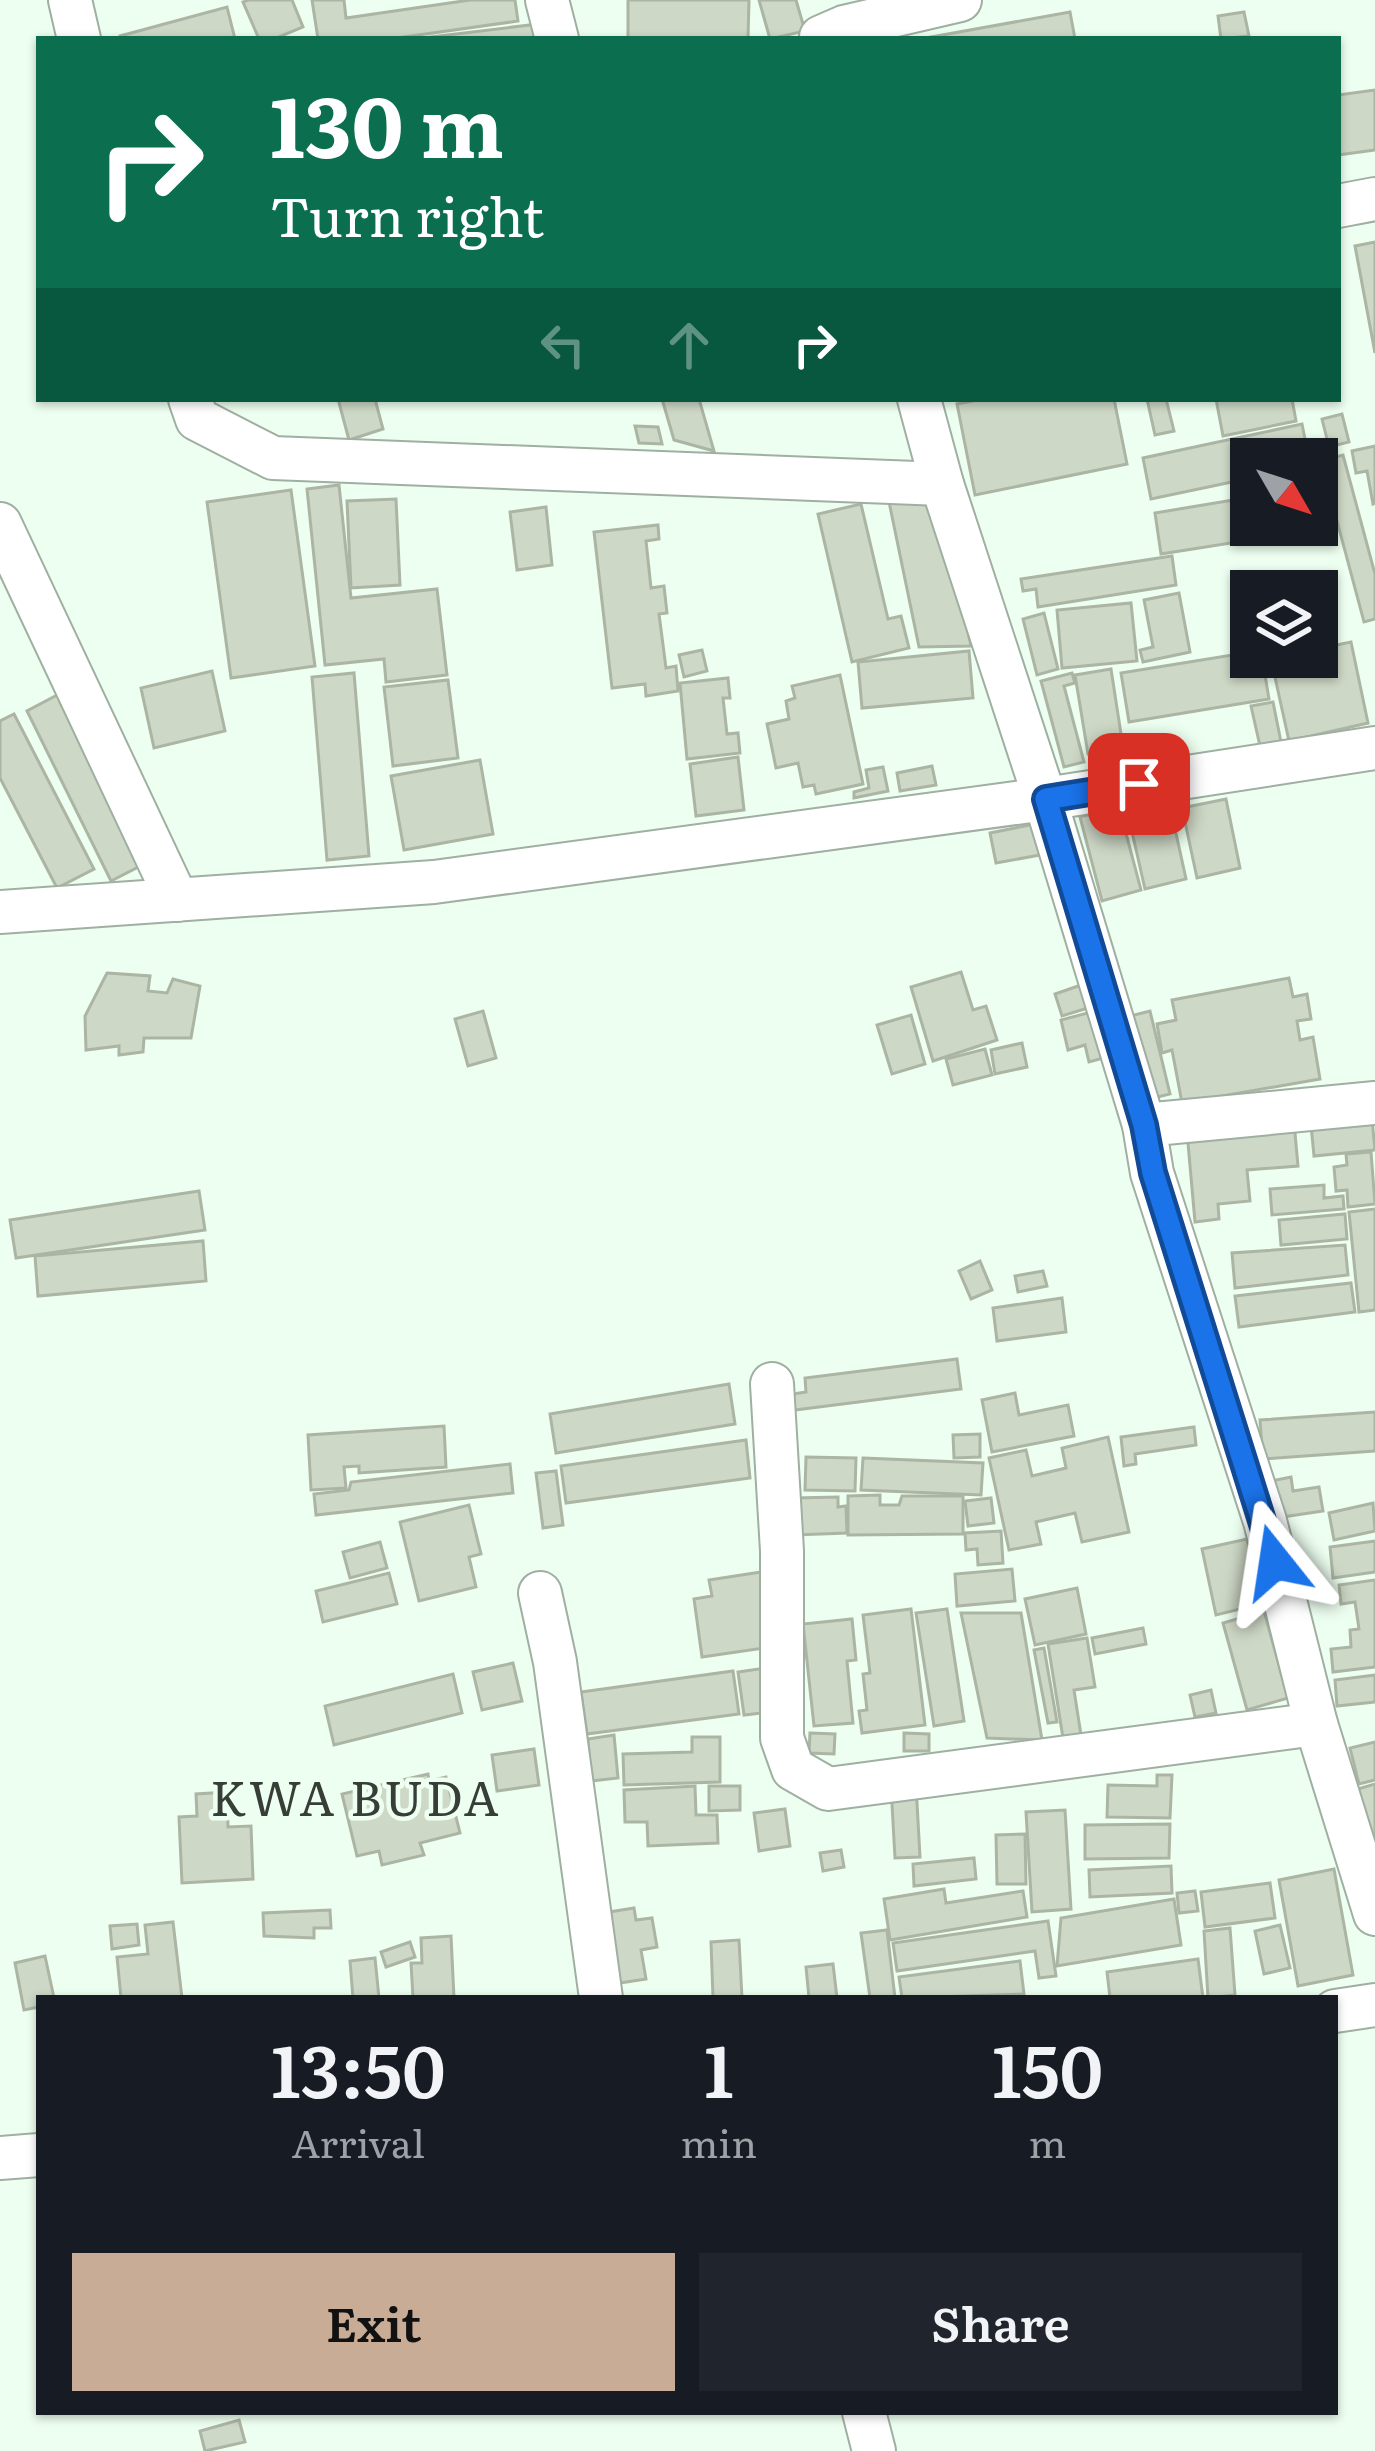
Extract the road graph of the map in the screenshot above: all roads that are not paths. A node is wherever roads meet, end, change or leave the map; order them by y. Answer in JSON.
{"nodes":[{"id":1,"x":70,"y":0,"type":"edge"},
{"id":2,"x":547,"y":0,"type":"edge"},
{"id":3,"x":960,"y":0,"type":"edge"},
{"id":4,"x":818,"y":25,"type":"edge"},
{"id":5,"x":78,"y":36,"type":"edge"},
{"id":6,"x":556,"y":36,"type":"edge"},
{"id":7,"x":1375,"y":199,"type":"edge"},
{"id":8,"x":1341,"y":205,"type":"edge"},
{"id":9,"x":191,"y":402,"type":"edge"},
{"id":10,"x":920,"y":402,"type":"edge"},
{"id":11,"x":942,"y":484,"type":"junction"},
{"id":12,"x":0,"y":524,"type":"edge"},
{"id":13,"x":1375,"y":748,"type":"edge"},
{"id":14,"x":1046,"y":799,"type":"junction"},
{"id":15,"x":178,"y":900,"type":"junction"},
{"id":16,"x":0,"y":912,"type":"edge"},
{"id":17,"x":1375,"y":1103,"type":"edge"},
{"id":18,"x":1144,"y":1125,"type":"junction"},
{"id":19,"x":772,"y":1384,"type":"dead end"},
{"id":20,"x":540,"y":1592,"type":"dead end"},
{"id":21,"x":1316,"y":1724,"type":"junction"},
{"id":22,"x":1375,"y":1914,"type":"edge"},
{"id":23,"x":601,"y":1995,"type":"edge"},
{"id":24,"x":1375,"y":2005,"type":"edge"},
{"id":25,"x":1338,"y":2011,"type":"edge"},
{"id":26,"x":36,"y":2155,"type":"edge"},
{"id":27,"x":0,"y":2158,"type":"edge"},
{"id":28,"x":865,"y":2415,"type":"edge"},
{"id":29,"x":874,"y":2451,"type":"edge"}],
"edges":[{"from":1,"to":5,"type":"street"},
{"from":2,"to":6,"type":"street"},
{"from":3,"to":4,"type":"street"},
{"from":7,"to":8,"type":"street"},
{"from":9,"to":11,"type":"street"},
{"from":10,"to":11,"type":"street"},
{"from":11,"to":14,"type":"street"},
{"from":12,"to":15,"type":"street"},
{"from":13,"to":14,"type":"street"},
{"from":14,"to":15,"type":"street"},
{"from":14,"to":18,"type":"street"},
{"from":15,"to":16,"type":"street"},
{"from":17,"to":18,"type":"street"},
{"from":18,"to":21,"type":"street"},
{"from":19,"to":21,"type":"street"},
{"from":20,"to":23,"type":"street"},
{"from":21,"to":22,"type":"street"},
{"from":24,"to":25,"type":"street"},
{"from":26,"to":27,"type":"street"},
{"from":28,"to":29,"type":"street"}]}
